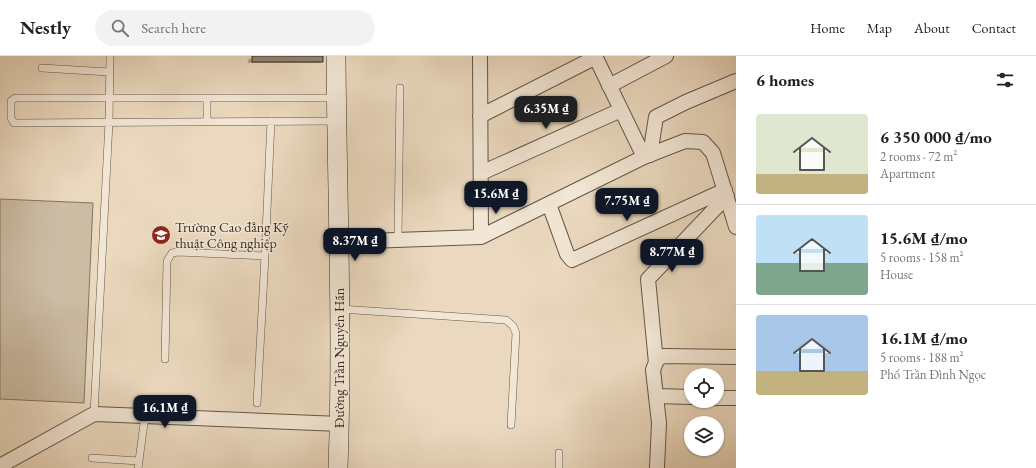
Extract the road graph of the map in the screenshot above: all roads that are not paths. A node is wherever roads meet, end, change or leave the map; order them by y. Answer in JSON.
{"nodes":[{"id":1,"x":110,"y":56,"type":"edge"},
{"id":2,"x":336,"y":56,"type":"edge"},
{"id":3,"x":480,"y":56,"type":"edge"},
{"id":4,"x":666,"y":56,"type":"edge"},
{"id":5,"x":596,"y":57,"type":"edge"},
{"id":6,"x":42,"y":68,"type":"dead end"},
{"id":7,"x":109,"y":72,"type":"junction"},
{"id":8,"x":736,"y":81,"type":"edge"},
{"id":9,"x":610,"y":86,"type":"junction"},
{"id":10,"x":400,"y":88,"type":"dead end"},
{"id":11,"x":337,"y":98,"type":"junction"},
{"id":12,"x":109,"y":99,"type":"junction"},
{"id":13,"x":207,"y":99,"type":"junction"},
{"id":14,"x":621,"y":110,"type":"junction"},
{"id":15,"x":480,"y":116,"type":"junction"},
{"id":16,"x":207,"y":121,"type":"junction"},
{"id":17,"x":271,"y":121,"type":"junction"},
{"id":18,"x":337,"y":121,"type":"junction"},
{"id":19,"x":109,"y":122,"type":"junction"},
{"id":20,"x":647,"y":156,"type":"junction"},
{"id":21,"x":481,"y":173,"type":"junction"},
{"id":22,"x":726,"y":193,"type":"junction"},
{"id":23,"x":549,"y":204,"type":"junction"},
{"id":24,"x":736,"y":228,"type":"edge"},
{"id":25,"x":481,"y":237,"type":"junction"},
{"id":26,"x":398,"y":240,"type":"junction"},
{"id":27,"x":339,"y":242,"type":"junction"},
{"id":28,"x":265,"y":256,"type":"junction"},
{"id":29,"x":340,"y":309,"type":"junction"},
{"id":30,"x":736,"y":357,"type":"edge"},
{"id":31,"x":165,"y":359,"type":"dead end"},
{"id":32,"x":656,"y":363,"type":"junction"},
{"id":33,"x":656,"y":396,"type":"junction"},
{"id":34,"x":684,"y":397,"type":"edge"},
{"id":35,"x":724,"y":398,"type":"edge"},
{"id":36,"x":736,"y":398,"type":"edge"},
{"id":37,"x":257,"y":403,"type":"dead end"},
{"id":38,"x":94,"y":414,"type":"junction"},
{"id":39,"x":145,"y":416,"type":"junction"},
{"id":40,"x":340,"y":424,"type":"junction"},
{"id":41,"x":511,"y":425,"type":"dead end"},
{"id":42,"x":559,"y":453,"type":"dead end"},
{"id":43,"x":92,"y":458,"type":"dead end"},
{"id":44,"x":138,"y":464,"type":"edge"},
{"id":45,"x":0,"y":466,"type":"edge"},
{"id":46,"x":338,"y":468,"type":"edge"},
{"id":47,"x":559,"y":468,"type":"edge"},
{"id":48,"x":657,"y":468,"type":"edge"}],
"edges":[{"from":1,"to":7,"type":"lane"},
{"from":2,"to":11,"type":"street","name":"Đường Trần Nguyên Hãn"},
{"from":3,"to":15,"type":"street"},
{"from":4,"to":9,"type":"street"},
{"from":5,"to":9,"type":"street"},
{"from":5,"to":15,"type":"street"},
{"from":6,"to":7,"type":"lane"},
{"from":7,"to":12,"type":"lane"},
{"from":8,"to":20,"type":"street"},
{"from":9,"to":14,"type":"street"},
{"from":10,"to":26,"type":"lane"},
{"from":11,"to":13,"type":"lane"},
{"from":11,"to":18,"type":"street","name":"Đường Trần Nguyên Hãn"},
{"from":12,"to":13,"type":"lane"},
{"from":12,"to":19,"type":"lane"},
{"from":12,"to":19,"type":"lane"},
{"from":13,"to":16,"type":"lane"},
{"from":14,"to":20,"type":"street"},
{"from":14,"to":21,"type":"street"},
{"from":15,"to":21,"type":"street"},
{"from":16,"to":17,"type":"lane"},
{"from":16,"to":19,"type":"lane"},
{"from":17,"to":18,"type":"lane"},
{"from":17,"to":28,"type":"lane"},
{"from":18,"to":27,"type":"street","name":"Đường Trần Nguyên Hãn"},
{"from":19,"to":38,"type":"lane"},
{"from":20,"to":22,"type":"street"},
{"from":20,"to":23,"type":"street"},
{"from":21,"to":25,"type":"street"},
{"from":22,"to":23,"type":"street"},
{"from":22,"to":24,"type":"street"},
{"from":22,"to":32,"type":"street"},
{"from":23,"to":25,"type":"street"},
{"from":25,"to":26,"type":"street"},
{"from":26,"to":27,"type":"street"},
{"from":27,"to":29,"type":"street","name":"Đường Trần Nguyên Hãn"},
{"from":28,"to":31,"type":"lane"},
{"from":28,"to":37,"type":"lane"},
{"from":29,"to":40,"type":"street","name":"Đường Trần Nguyên Hãn"},
{"from":29,"to":41,"type":"lane"},
{"from":30,"to":32,"type":"street"},
{"from":32,"to":33,"type":"street"},
{"from":33,"to":34,"type":"street"},
{"from":33,"to":48,"type":"street"},
{"from":35,"to":36,"type":"street"},
{"from":38,"to":39,"type":"street"},
{"from":38,"to":45,"type":"street"},
{"from":39,"to":40,"type":"street"},
{"from":39,"to":44,"type":"lane"},
{"from":40,"to":46,"type":"street","name":"Đường Trần Nguyên Hãn"},
{"from":42,"to":47,"type":"lane"},
{"from":43,"to":44,"type":"lane"}]}
